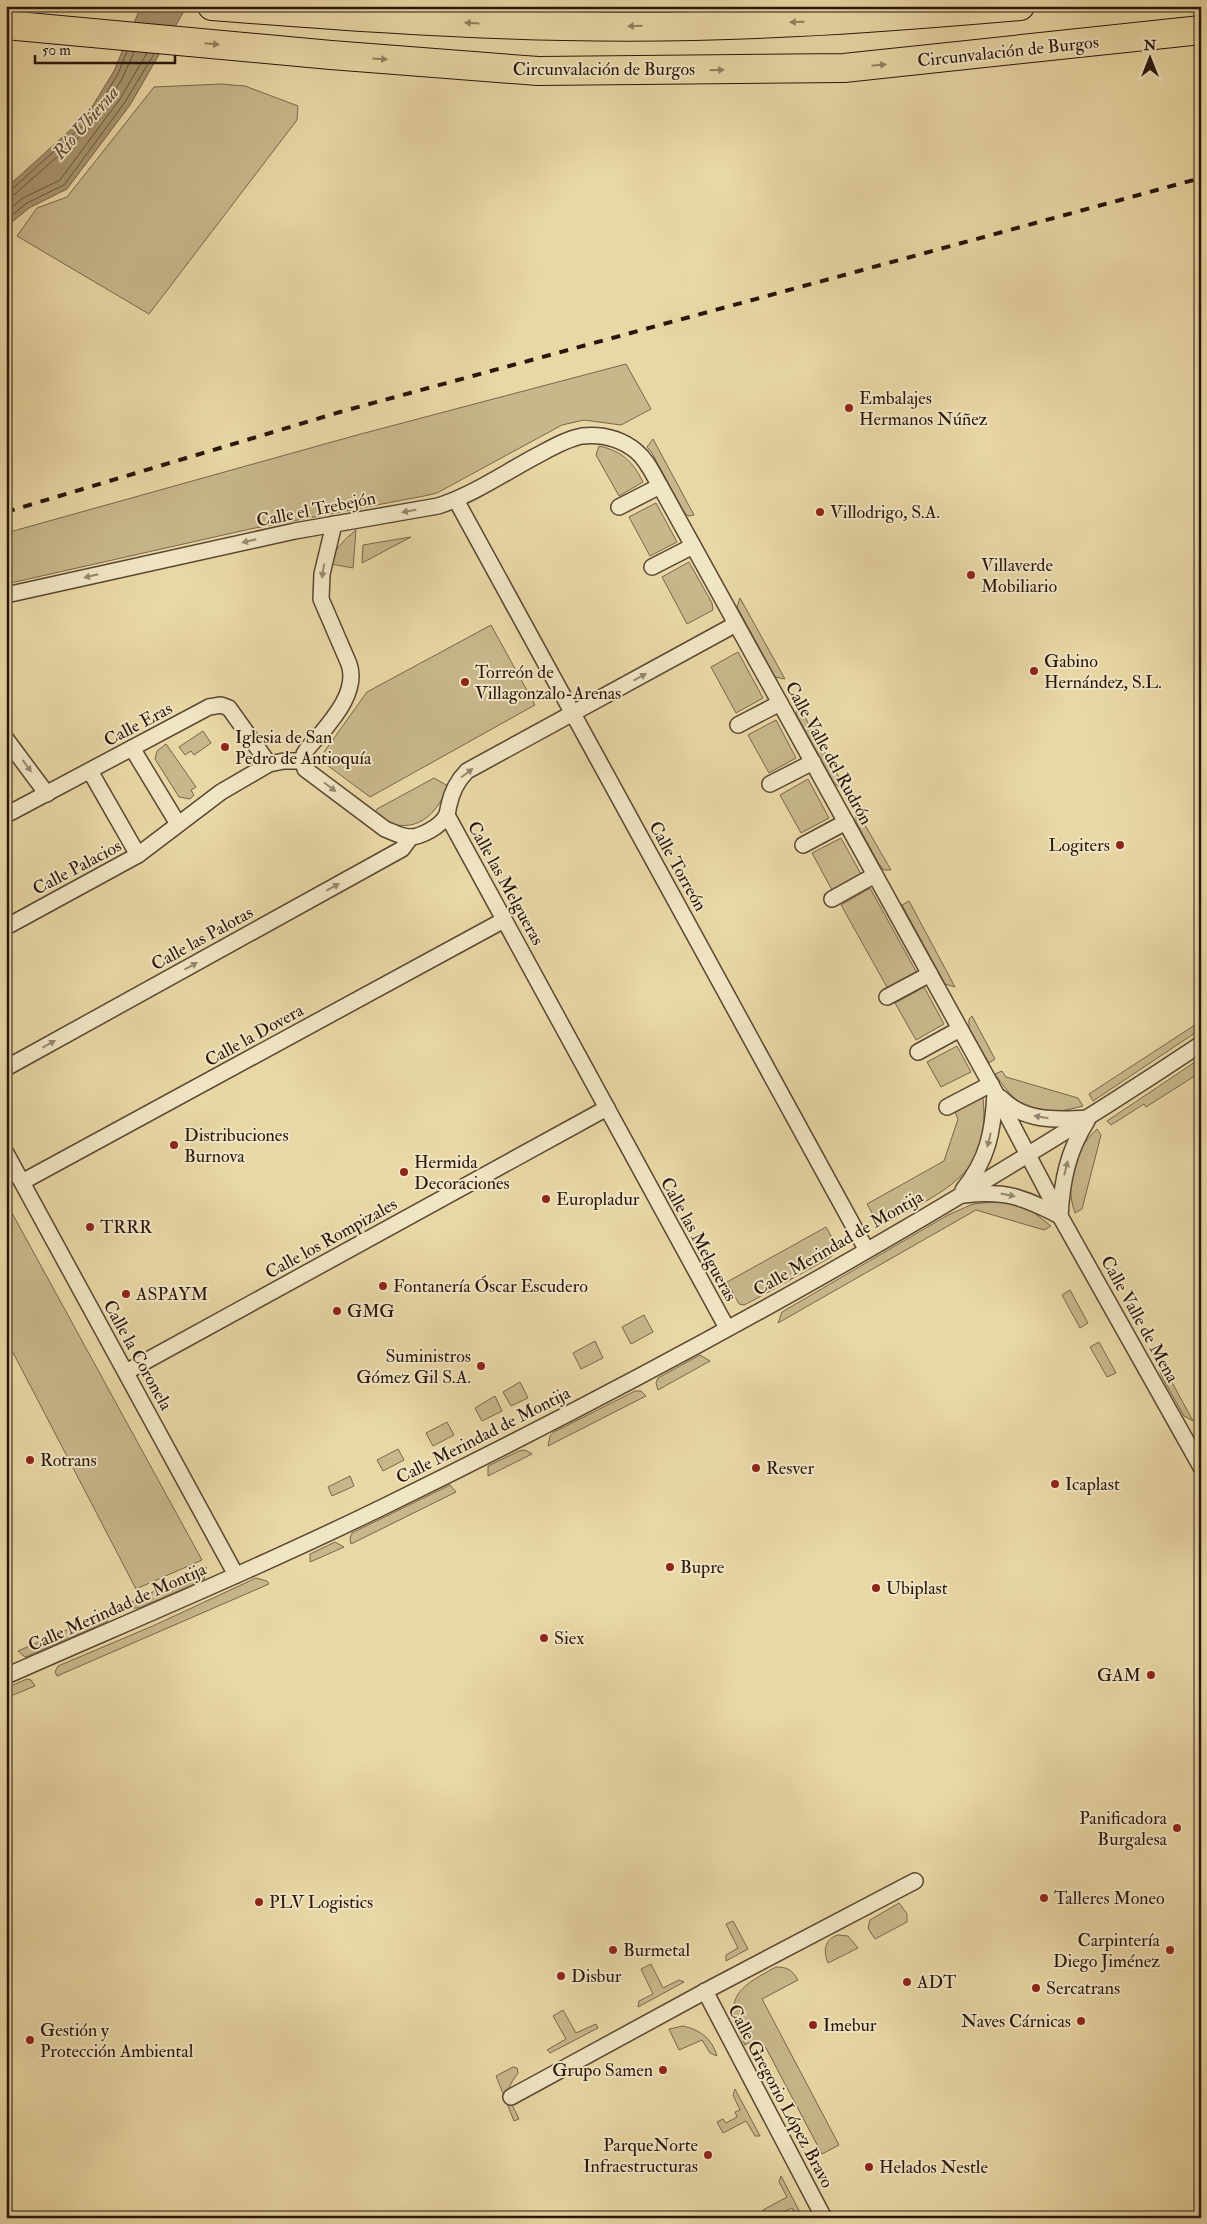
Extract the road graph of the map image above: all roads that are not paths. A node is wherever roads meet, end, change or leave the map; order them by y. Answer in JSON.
{"nodes":[{"id":1,"x":212,"y":6,"type":"edge"},
{"id":2,"x":1020,"y":6,"type":"edge"},
{"id":3,"x":6,"y":25,"type":"edge"},
{"id":4,"x":1201,"y":30,"type":"edge"},
{"id":5,"x":620,"y":441,"type":"joint"},
{"id":6,"x":660,"y":486,"type":"junction"},
{"id":7,"x":456,"y":500,"type":"junction"},
{"id":8,"x":619,"y":507,"type":"dead end"},
{"id":9,"x":334,"y":524,"type":"junction"},
{"id":10,"x":693,"y":546,"type":"junction"},
{"id":11,"x":652,"y":567,"type":"dead end"},
{"id":12,"x":6,"y":595,"type":"edge"},
{"id":13,"x":736,"y":624,"type":"junction"},
{"id":14,"x":780,"y":703,"type":"junction"},
{"id":15,"x":573,"y":713,"type":"junction"},
{"id":16,"x":738,"y":725,"type":"dead end"},
{"id":17,"x":6,"y":739,"type":"edge"},
{"id":18,"x":132,"y":748,"type":"junction"},
{"id":19,"x":303,"y":761,"type":"junction"},
{"id":20,"x":813,"y":762,"type":"junction"},
{"id":21,"x":269,"y":764,"type":"junction"},
{"id":22,"x":90,"y":771,"type":"junction"},
{"id":23,"x":770,"y":784,"type":"dead end"},
{"id":24,"x":47,"y":794,"type":"junction"},
{"id":25,"x":6,"y":815,"type":"edge"},
{"id":26,"x":447,"y":815,"type":"junction"},
{"id":27,"x":846,"y":822,"type":"junction"},
{"id":28,"x":178,"y":824,"type":"junction"},
{"id":29,"x":411,"y":837,"type":"junction"},
{"id":30,"x":803,"y":845,"type":"dead end"},
{"id":31,"x":138,"y":855,"type":"junction"},
{"id":32,"x":875,"y":875,"type":"junction"},
{"id":33,"x":832,"y":899,"type":"dead end"},
{"id":34,"x":504,"y":920,"type":"junction"},
{"id":35,"x":6,"y":927,"type":"edge"},
{"id":36,"x":930,"y":974,"type":"junction"},
{"id":37,"x":887,"y":997,"type":"dead end"},
{"id":38,"x":960,"y":1029,"type":"junction"},
{"id":39,"x":1201,"y":1044,"type":"edge"},
{"id":40,"x":918,"y":1052,"type":"dead end"},
{"id":41,"x":6,"y":1068,"type":"edge"},
{"id":42,"x":993,"y":1088,"type":"junction"},
{"id":43,"x":947,"y":1107,"type":"dead end"},
{"id":44,"x":607,"y":1108,"type":"junction"},
{"id":45,"x":1089,"y":1118,"type":"junction"},
{"id":46,"x":6,"y":1153,"type":"edge"},
{"id":47,"x":1027,"y":1156,"type":"junction"},
{"id":48,"x":22,"y":1182,"type":"junction"},
{"id":49,"x":960,"y":1195,"type":"junction"},
{"id":50,"x":1060,"y":1216,"type":"junction"},
{"id":51,"x":866,"y":1249,"type":"junction"},
{"id":52,"x":726,"y":1328,"type":"junction"},
{"id":53,"x":126,"y":1372,"type":"junction"},
{"id":54,"x":1201,"y":1467,"type":"edge"},
{"id":55,"x":236,"y":1575,"type":"junction"},
{"id":56,"x":6,"y":1676,"type":"edge"},
{"id":57,"x":915,"y":1881,"type":"dead end"},
{"id":58,"x":705,"y":1991,"type":"junction"},
{"id":59,"x":511,"y":2097,"type":"dead end"},
{"id":60,"x":824,"y":2218,"type":"edge"}],
"edges":[{"from":2,"to":1,"type":"highway","one_way":true},
{"from":3,"to":4,"type":"highway","name":"Circunvalación de Burgos","one_way":true},
{"from":5,"to":6,"type":"street","name":"Calle Valle del Rudrón"},
{"from":5,"to":7,"type":"street","name":"Calle el Trebejón"},
{"from":6,"to":8,"type":"street"},
{"from":6,"to":10,"type":"street","name":"Calle Valle del Rudrón"},
{"from":7,"to":9,"type":"street","name":"Calle el Trebejón","one_way":true},
{"from":7,"to":15,"type":"street","name":"Calle Torreón"},
{"from":9,"to":12,"type":"street","name":"Calle el Trebejón","one_way":true},
{"from":9,"to":19,"type":"street","one_way":true},
{"from":10,"to":11,"type":"street"},
{"from":10,"to":13,"type":"street","name":"Calle Valle del Rudrón"},
{"from":13,"to":14,"type":"street","name":"Calle Valle del Rudrón"},
{"from":15,"to":13,"type":"street","one_way":true},
{"from":14,"to":16,"type":"street"},
{"from":14,"to":20,"type":"street","name":"Calle Valle del Rudrón"},
{"from":26,"to":15,"type":"street","one_way":true},
{"from":15,"to":51,"type":"street","name":"Calle Torreón"},
{"from":17,"to":24,"type":"street","one_way":true},
{"from":18,"to":21,"type":"street","name":"Calle Eras"},
{"from":18,"to":22,"type":"street","name":"Calle Eras"},
{"from":18,"to":28,"type":"street"},
{"from":19,"to":21,"type":"street","name":"Calle Palacios"},
{"from":19,"to":29,"type":"street","one_way":true},
{"from":20,"to":23,"type":"street"},
{"from":20,"to":27,"type":"street","name":"Calle Valle del Rudrón"},
{"from":21,"to":28,"type":"street","name":"Calle Palacios"},
{"from":22,"to":24,"type":"street","name":"Calle Eras"},
{"from":22,"to":31,"type":"street","name":"Calle Palacios"},
{"from":24,"to":25,"type":"street","name":"Calle Eras"},
{"from":26,"to":29,"type":"street","name":"Calle las Melgueras"},
{"from":26,"to":34,"type":"street","name":"Calle las Melgueras"},
{"from":27,"to":30,"type":"street"},
{"from":27,"to":32,"type":"street","name":"Calle Valle del Rudrón"},
{"from":28,"to":31,"type":"street","name":"Calle Palacios"},
{"from":41,"to":29,"type":"street","name":"Calle las Palotas","one_way":true},
{"from":31,"to":35,"type":"street","name":"Calle Palacios"},
{"from":32,"to":33,"type":"street"},
{"from":32,"to":36,"type":"street","name":"Calle Valle del Rudrón"},
{"from":34,"to":44,"type":"street","name":"Calle las Melgueras"},
{"from":34,"to":48,"type":"street","name":"Calle la Dovera"},
{"from":36,"to":37,"type":"street"},
{"from":36,"to":38,"type":"street","name":"Calle Valle del Rudrón"},
{"from":38,"to":40,"type":"street"},
{"from":38,"to":42,"type":"street","name":"Calle Valle del Rudrón"},
{"from":39,"to":45,"type":"street","name":"Calle Merindad de Montija"},
{"from":42,"to":43,"type":"street"},
{"from":45,"to":42,"type":"street","name":"Calle Valle del Rudrón","one_way":true},
{"from":42,"to":47,"type":"street","name":"Calle Valle del Rudrón"},
{"from":42,"to":49,"type":"street","name":"Calle Merindad de Montija","one_way":true},
{"from":44,"to":52,"type":"street","name":"Calle las Melgueras"},
{"from":44,"to":53,"type":"street","name":"Calle los Rompizales"},
{"from":45,"to":47,"type":"street","name":"Calle Merindad de Montija"},
{"from":50,"to":45,"type":"street","name":"Calle Merindad de Montija","one_way":true},
{"from":46,"to":48,"type":"street","name":"Calle la Coronela"},
{"from":47,"to":49,"type":"street","name":"Calle Merindad de Montija"},
{"from":47,"to":50,"type":"street","name":"Calle Valle de Mena"},
{"from":48,"to":53,"type":"street","name":"Calle la Coronela"},
{"from":49,"to":50,"type":"street","one_way":true},
{"from":49,"to":51,"type":"street","name":"Calle Merindad de Montija"},
{"from":50,"to":54,"type":"street","name":"Calle Valle de Mena"},
{"from":51,"to":52,"type":"street","name":"Calle Merindad de Montija"},
{"from":52,"to":55,"type":"street","name":"Calle Merindad de Montija"},
{"from":53,"to":55,"type":"street","name":"Calle la Coronela"},
{"from":55,"to":56,"type":"street","name":"Calle Merindad de Montija"},
{"from":57,"to":58,"type":"street","name":"Calle Gregorio López Bravo"},
{"from":58,"to":59,"type":"street","name":"Calle Gregorio López Bravo"},
{"from":58,"to":60,"type":"street","name":"Calle Gregorio López Bravo"}]}
